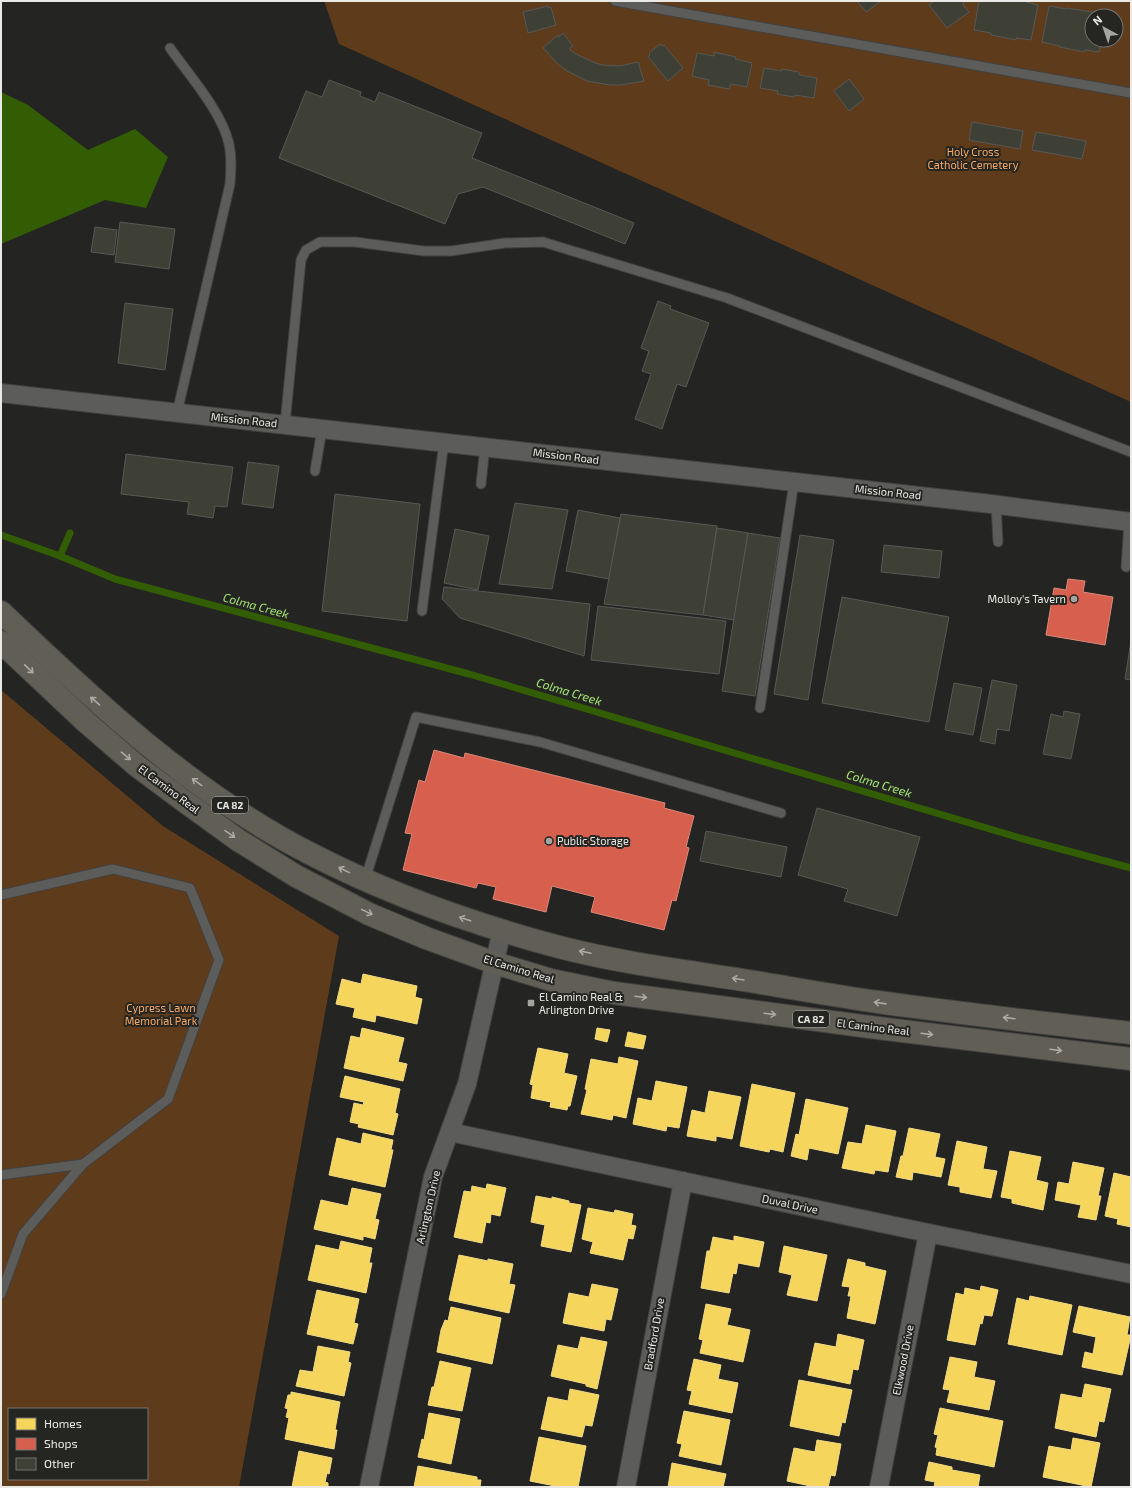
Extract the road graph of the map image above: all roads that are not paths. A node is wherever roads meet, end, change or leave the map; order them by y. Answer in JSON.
{"nodes":[{"id":1,"x":615,"y":1,"type":"edge"},
{"id":2,"x":170,"y":48,"type":"dead end"},
{"id":3,"x":1131,"y":93,"type":"edge"},
{"id":4,"x":1,"y":393,"type":"edge"},
{"id":5,"x":177,"y":413,"type":"junction"},
{"id":6,"x":285,"y":424,"type":"junction"},
{"id":7,"x":322,"y":429,"type":"junction"},
{"id":8,"x":444,"y":442,"type":"junction"},
{"id":9,"x":485,"y":446,"type":"junction"},
{"id":10,"x":1131,"y":452,"type":"edge"},
{"id":11,"x":315,"y":470,"type":"dead end"},
{"id":12,"x":794,"y":482,"type":"junction"},
{"id":13,"x":481,"y":484,"type":"dead end"},
{"id":14,"x":996,"y":505,"type":"junction"},
{"id":15,"x":1130,"y":522,"type":"edge"},
{"id":16,"x":998,"y":542,"type":"dead end"},
{"id":17,"x":1126,"y":567,"type":"dead end"},
{"id":18,"x":422,"y":611,"type":"dead end"},
{"id":19,"x":1,"y":612,"type":"edge"},
{"id":20,"x":1,"y":642,"type":"edge"},
{"id":21,"x":760,"y":708,"type":"dead end"},
{"id":22,"x":781,"y":813,"type":"dead end"},
{"id":23,"x":365,"y":880,"type":"junction"},
{"id":24,"x":1,"y":895,"type":"edge"},
{"id":25,"x":502,"y":930,"type":"junction"},
{"id":26,"x":494,"y":963,"type":"junction"},
{"id":27,"x":1131,"y":1033,"type":"edge"},
{"id":28,"x":1131,"y":1059,"type":"edge"},
{"id":29,"x":450,"y":1132,"type":"junction"},
{"id":30,"x":83,"y":1164,"type":"junction"},
{"id":31,"x":1,"y":1176,"type":"edge"},
{"id":32,"x":683,"y":1180,"type":"junction"},
{"id":33,"x":928,"y":1233,"type":"junction"},
{"id":34,"x":1131,"y":1274,"type":"edge"},
{"id":35,"x":1,"y":1294,"type":"edge"},
{"id":36,"x":369,"y":1487,"type":"edge"},
{"id":37,"x":626,"y":1487,"type":"edge"},
{"id":38,"x":879,"y":1487,"type":"edge"}],
"edges":[{"from":1,"to":3,"type":"lane"},
{"from":2,"to":5,"type":"lane"},
{"from":4,"to":5,"type":"street","name":"Mission Road"},
{"from":5,"to":6,"type":"street","name":"Mission Road"},
{"from":6,"to":7,"type":"street","name":"Mission Road"},
{"from":6,"to":10,"type":"lane"},
{"from":7,"to":8,"type":"street","name":"Mission Road"},
{"from":7,"to":11,"type":"lane"},
{"from":8,"to":9,"type":"street","name":"Mission Road"},
{"from":8,"to":18,"type":"lane"},
{"from":9,"to":12,"type":"street","name":"Mission Road"},
{"from":9,"to":13,"type":"lane"},
{"from":12,"to":14,"type":"street","name":"Mission Road"},
{"from":12,"to":21,"type":"lane"},
{"from":14,"to":15,"type":"street","name":"Mission Road"},
{"from":14,"to":16,"type":"lane"},
{"from":15,"to":17,"type":"lane"},
{"from":23,"to":19,"type":"main road","name":"El Camino Real","number":"CA 82","one_way":true},
{"from":20,"to":26,"type":"main road","name":"El Camino Real","number":"CA 82","one_way":true},
{"from":22,"to":23,"type":"lane"},
{"from":25,"to":23,"type":"main road","name":"El Camino Real","number":"CA 82","one_way":true},
{"from":24,"to":30,"type":"lane"},
{"from":25,"to":26,"type":"street","name":"Arlington Drive"},
{"from":27,"to":25,"type":"main road","name":"El Camino Real","number":"CA 82","one_way":true},
{"from":26,"to":28,"type":"main road","name":"El Camino Real","number":"CA 82","one_way":true},
{"from":26,"to":29,"type":"street","name":"Arlington Drive"},
{"from":29,"to":32,"type":"street","name":"Duval Drive"},
{"from":29,"to":36,"type":"street","name":"Arlington Drive"},
{"from":30,"to":31,"type":"lane"},
{"from":30,"to":35,"type":"lane"},
{"from":32,"to":33,"type":"street","name":"Duval Drive"},
{"from":32,"to":37,"type":"street","name":"Bradford Drive"},
{"from":33,"to":34,"type":"street","name":"Duval Drive"},
{"from":33,"to":38,"type":"street","name":"Elkwood Drive"}]}
